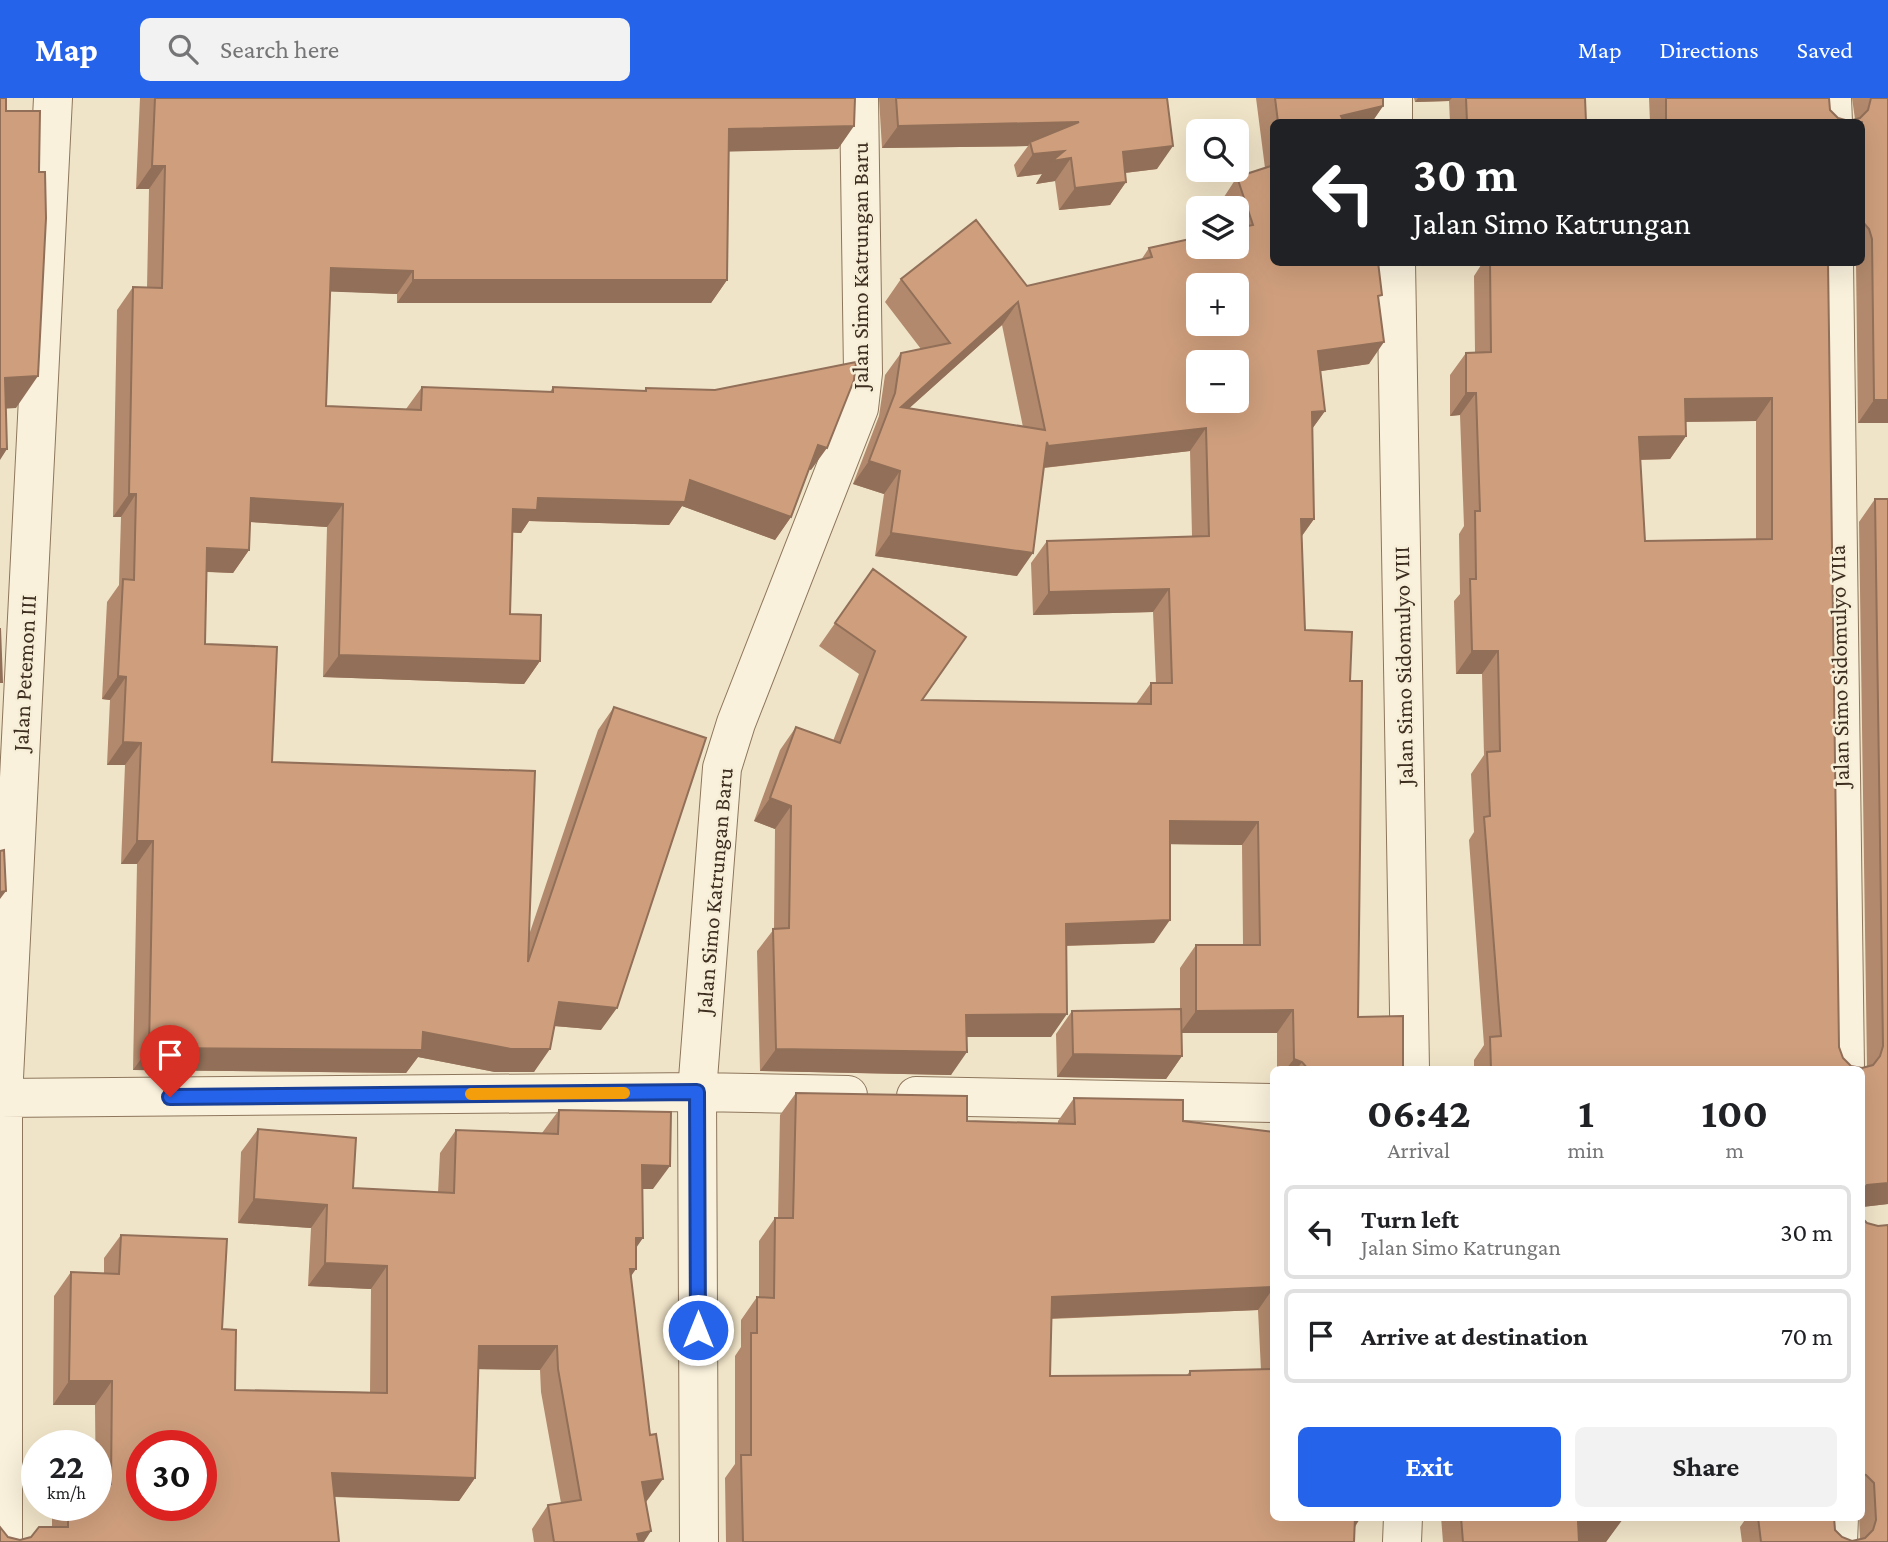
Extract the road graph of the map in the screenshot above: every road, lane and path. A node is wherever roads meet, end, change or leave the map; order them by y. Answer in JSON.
{"nodes":[{"id":1,"x":53,"y":98,"type":"edge"},
{"id":2,"x":859,"y":98,"type":"edge"},
{"id":3,"x":1393,"y":98,"type":"edge"},
{"id":4,"x":1832,"y":98,"type":"edge"},
{"id":5,"x":1393,"y":119,"type":"edge"},
{"id":6,"x":1833,"y":119,"type":"edge"},
{"id":7,"x":1396,"y":266,"type":"edge"},
{"id":8,"x":1834,"y":266,"type":"edge"},
{"id":9,"x":1410,"y":1066,"type":"edge"},
{"id":10,"x":1845,"y":1066,"type":"edge"},
{"id":11,"x":697,"y":1092,"type":"junction"},
{"id":12,"x":2,"y":1098,"type":"edge"},
{"id":13,"x":1270,"y":1103,"type":"edge"},
{"id":14,"x":1403,"y":1521,"type":"edge"},
{"id":15,"x":1839,"y":1521,"type":"edge"},
{"id":16,"x":4,"y":1542,"type":"edge"},
{"id":17,"x":699,"y":1542,"type":"edge"},
{"id":18,"x":1402,"y":1542,"type":"edge"},
{"id":19,"x":1838,"y":1542,"type":"edge"}],
"edges":[{"from":1,"to":12,"type":"street","name":"Jalan Petemon III"},
{"from":2,"to":11,"type":"street","name":"Jalan Simo Katrungan Baru"},
{"from":3,"to":5,"type":"street"},
{"from":4,"to":6,"type":"street"},
{"from":7,"to":9,"type":"street","name":"Jalan Simo Sidomulyo VIII"},
{"from":8,"to":10,"type":"street","name":"Jalan Simo Sidomulyo VIIa"},
{"from":11,"to":12,"type":"street"},
{"from":11,"to":13,"type":"street"},
{"from":11,"to":17,"type":"street","name":"Jalan Simo Katrungan Baru"},
{"from":12,"to":16,"type":"street","name":"Jalan Petemon III"},
{"from":14,"to":18,"type":"street"},
{"from":15,"to":19,"type":"street"}]}
